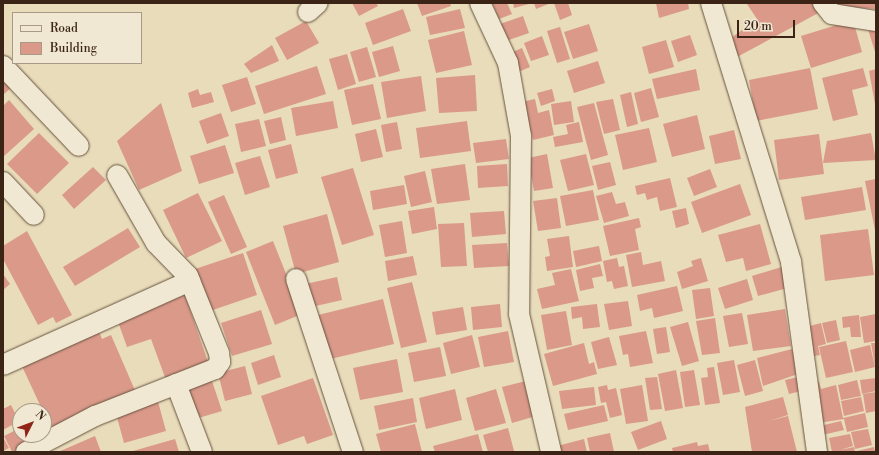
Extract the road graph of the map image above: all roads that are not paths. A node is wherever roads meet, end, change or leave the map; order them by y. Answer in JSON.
{"nodes":[{"id":1,"x":480,"y":3,"type":"edge"},
{"id":2,"x":711,"y":3,"type":"edge"},
{"id":3,"x":823,"y":3,"type":"edge"},
{"id":4,"x":876,"y":21,"type":"edge"},
{"id":5,"x":3,"y":66,"type":"edge"},
{"id":6,"x":79,"y":146,"type":"dead end"},
{"id":7,"x":117,"y":175,"type":"dead end"},
{"id":8,"x":3,"y":182,"type":"edge"},
{"id":9,"x":34,"y":215,"type":"dead end"},
{"id":10,"x":296,"y":279,"type":"dead end"},
{"id":11,"x":190,"y":280,"type":"junction"},
{"id":12,"x":3,"y":365,"type":"edge"},
{"id":13,"x":176,"y":384,"type":"junction"},
{"id":14,"x":26,"y":452,"type":"edge"},
{"id":15,"x":202,"y":452,"type":"edge"},
{"id":16,"x":353,"y":452,"type":"edge"},
{"id":17,"x":551,"y":452,"type":"edge"},
{"id":18,"x":816,"y":452,"type":"edge"}],
"edges":[{"from":1,"to":17,"type":"street"},
{"from":2,"to":18,"type":"street"},
{"from":3,"to":4,"type":"street"},
{"from":5,"to":6,"type":"street"},
{"from":7,"to":11,"type":"street"},
{"from":8,"to":9,"type":"street"},
{"from":10,"to":16,"type":"street"},
{"from":11,"to":12,"type":"street"},
{"from":11,"to":13,"type":"street"},
{"from":13,"to":14,"type":"street"},
{"from":13,"to":15,"type":"street"}]}
